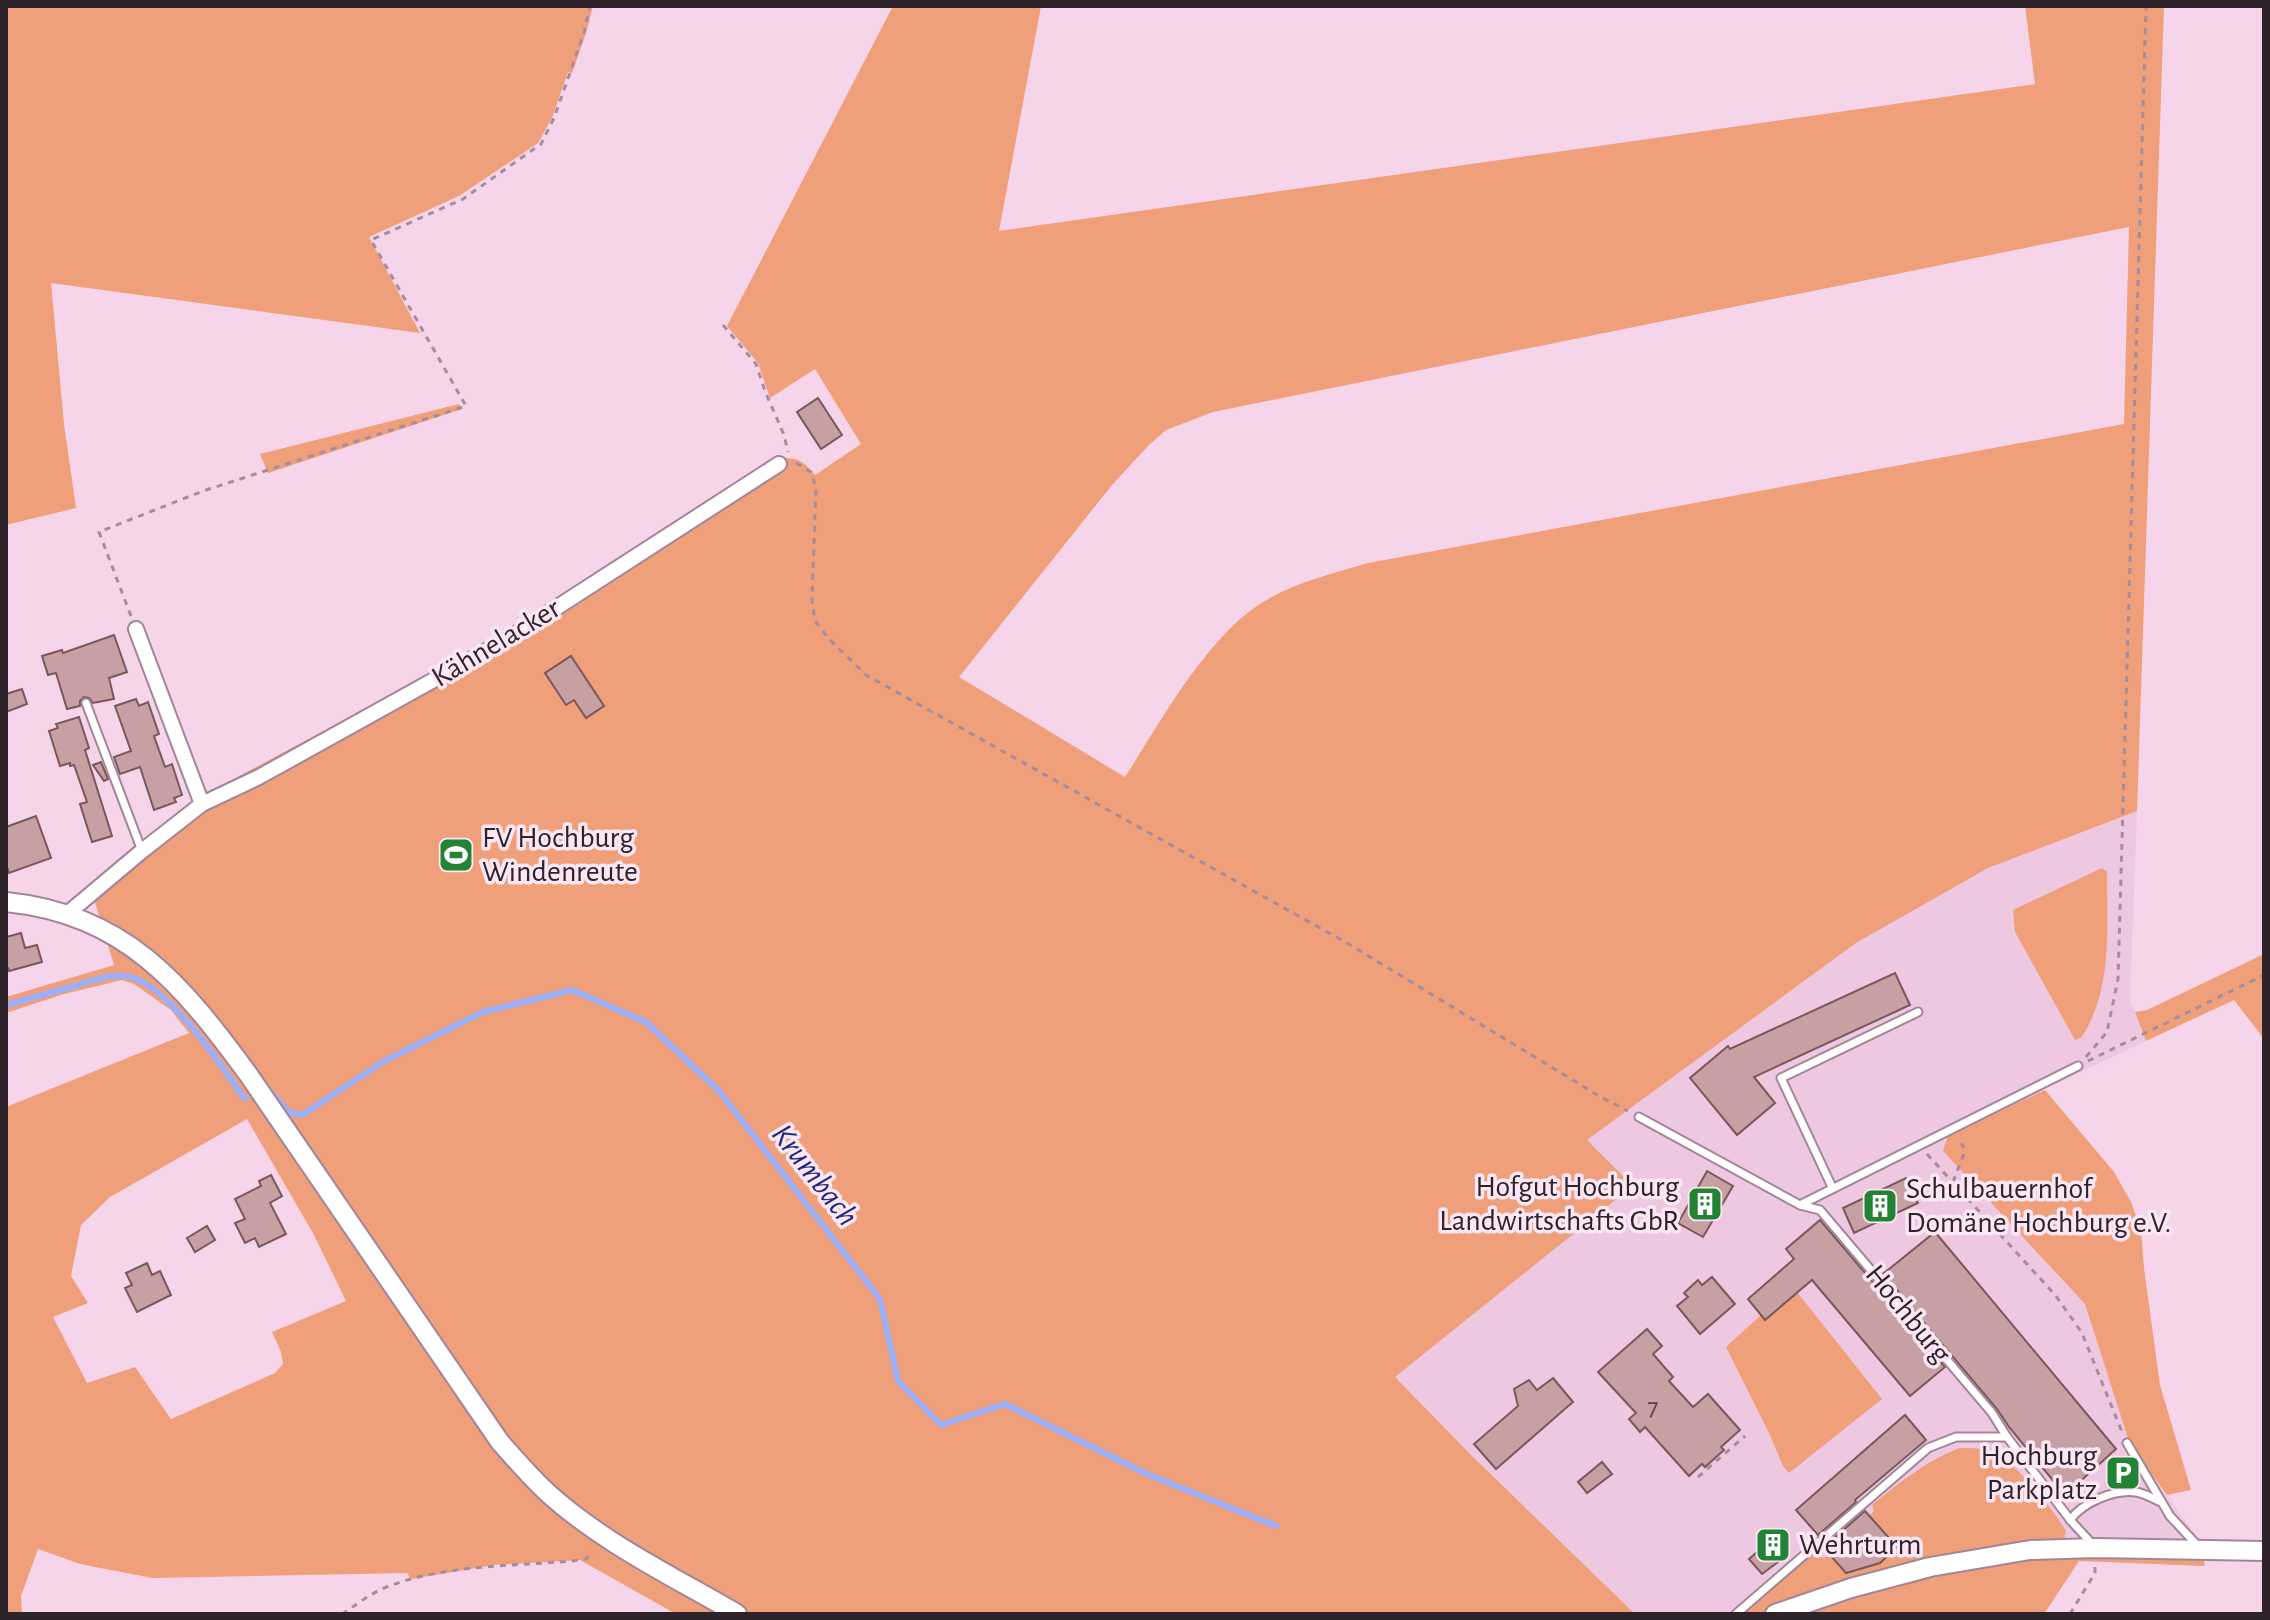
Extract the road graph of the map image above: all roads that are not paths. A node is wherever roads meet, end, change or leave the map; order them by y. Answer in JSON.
{"nodes":[{"id":1,"x":779,"y":464,"type":"dead end"},
{"id":2,"x":136,"y":629,"type":"road end"},
{"id":3,"x":86,"y":703,"type":"dead end"},
{"id":4,"x":202,"y":804,"type":"junction"},
{"id":5,"x":142,"y":851,"type":"junction"},
{"id":6,"x":6,"y":902,"type":"edge"},
{"id":7,"x":67,"y":914,"type":"junction"},
{"id":8,"x":1918,"y":1012,"type":"dead end"},
{"id":9,"x":2078,"y":1066,"type":"road end"},
{"id":10,"x":1639,"y":1117,"type":"road end"},
{"id":11,"x":1832,"y":1187,"type":"junction"},
{"id":12,"x":1800,"y":1205,"type":"junction"},
{"id":13,"x":2007,"y":1437,"type":"junction"},
{"id":14,"x":2127,"y":1443,"type":"road end"},
{"id":15,"x":2163,"y":1503,"type":"junction"},
{"id":16,"x":2070,"y":1520,"type":"junction"},
{"id":17,"x":2096,"y":1548,"type":"junction"},
{"id":18,"x":2201,"y":1550,"type":"junction"},
{"id":19,"x":2264,"y":1551,"type":"edge"},
{"id":20,"x":737,"y":1614,"type":"edge"},
{"id":21,"x":1736,"y":1614,"type":"edge"},
{"id":22,"x":1775,"y":1614,"type":"edge"}],
"edges":[{"from":1,"to":4,"type":"street","name":"Kähnelacker"},
{"from":2,"to":4,"type":"street"},
{"from":3,"to":5,"type":"lane"},
{"from":4,"to":5,"type":"street","name":"Kähnelacker"},
{"from":5,"to":7,"type":"street","name":"Kähnelacker"},
{"from":6,"to":7,"type":"street"},
{"from":7,"to":20,"type":"street"},
{"from":8,"to":11,"type":"lane"},
{"from":9,"to":11,"type":"lane"},
{"from":10,"to":12,"type":"lane","name":"Hochburg"},
{"from":11,"to":12,"type":"lane"},
{"from":12,"to":13,"type":"lane","name":"Hochburg"},
{"from":13,"to":16,"type":"lane","name":"Hochburg"},
{"from":13,"to":21,"type":"lane"},
{"from":14,"to":15,"type":"lane"},
{"from":15,"to":16,"type":"lane"},
{"from":15,"to":18,"type":"lane"},
{"from":16,"to":17,"type":"lane","name":"Hochburg"},
{"from":17,"to":18,"type":"street"},
{"from":17,"to":22,"type":"street"},
{"from":18,"to":19,"type":"street"}]}
